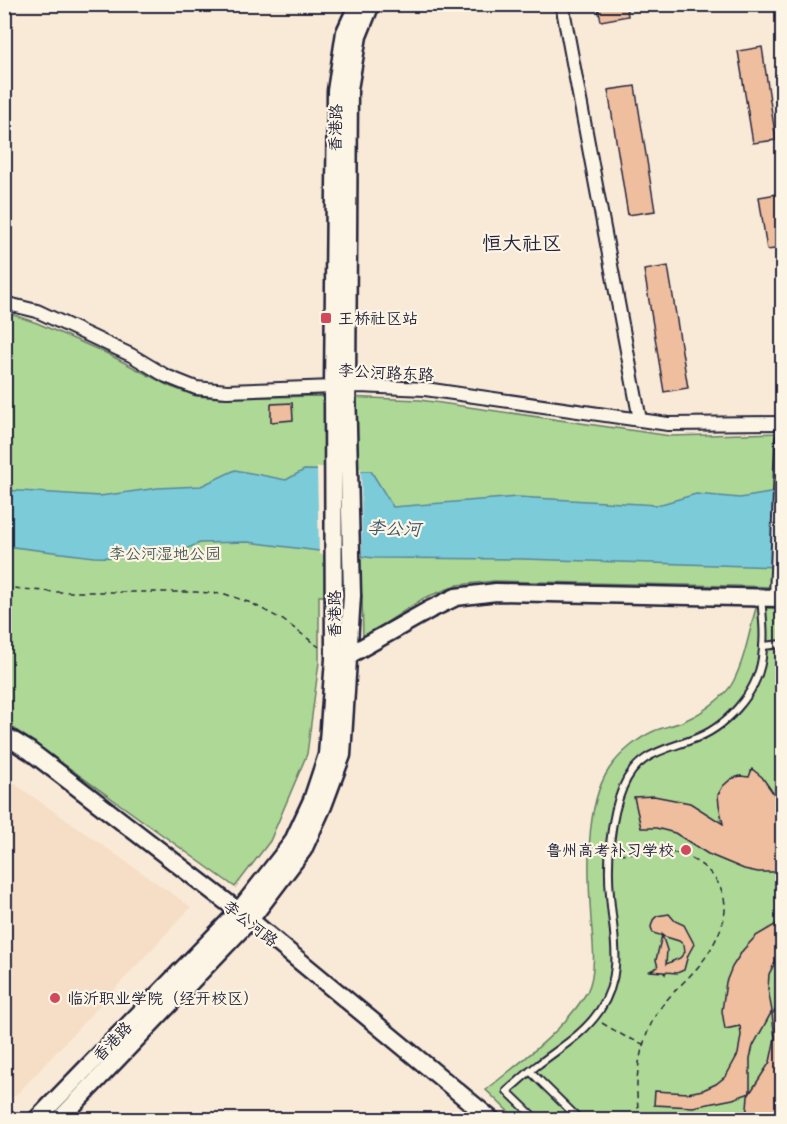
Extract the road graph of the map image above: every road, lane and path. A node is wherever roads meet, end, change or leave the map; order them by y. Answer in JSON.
{"nodes":[{"id":1,"x":358,"y":4,"type":"edge"},
{"id":2,"x":371,"y":4,"type":"edge"},
{"id":3,"x":562,"y":4,"type":"edge"},
{"id":4,"x":4,"y":303,"type":"edge"},
{"id":5,"x":340,"y":386,"type":"junction"},
{"id":6,"x":640,"y":420,"type":"junction"},
{"id":7,"x":783,"y":423,"type":"edge"},
{"id":8,"x":341,"y":437,"type":"junction"},
{"id":9,"x":783,"y":439,"type":"edge"},
{"id":10,"x":4,"y":586,"type":"edge"},
{"id":11,"x":773,"y":598,"type":"edge"},
{"id":12,"x":783,"y":644,"type":"edge"},
{"id":13,"x":763,"y":646,"type":"junction"},
{"id":14,"x":342,"y":657,"type":"junction"},
{"id":15,"x":4,"y":735,"type":"edge"},
{"id":16,"x":610,"y":854,"type":"junction"},
{"id":17,"x":244,"y":916,"type":"junction"},
{"id":18,"x":594,"y":1017,"type":"junction"},
{"id":19,"x":644,"y":1044,"type":"junction"},
{"id":20,"x":530,"y":1071,"type":"junction"},
{"id":21,"x":36,"y":1119,"type":"edge"},
{"id":22,"x":59,"y":1119,"type":"edge"},
{"id":23,"x":492,"y":1119,"type":"edge"},
{"id":24,"x":537,"y":1119,"type":"edge"},
{"id":25,"x":580,"y":1119,"type":"edge"},
{"id":26,"x":640,"y":1119,"type":"edge"}],
"edges":[{"from":1,"to":5,"type":"main road","name":"香港路"},
{"from":2,"to":5,"type":"main road","name":"香港路"},
{"from":3,"to":6,"type":"street"},
{"from":4,"to":5,"type":"street","name":"李公河路东路"},
{"from":5,"to":6,"type":"street","name":"李公河路东路"},
{"from":5,"to":8,"type":"main road","name":"香港路"},
{"from":6,"to":7,"type":"street","name":"李公河路东路"},
{"from":8,"to":14,"type":"main road","name":"香港路"},
{"from":8,"to":14,"type":"main road","name":"香港路"},
{"from":9,"to":11,"type":"street"},
{"from":10,"to":14,"type":"path"},
{"from":11,"to":13,"type":"lane"},
{"from":11,"to":14,"type":"main road"},
{"from":12,"to":13,"type":"lane"},
{"from":13,"to":16,"type":"lane"},
{"from":14,"to":17,"type":"main road","name":"香港路"},
{"from":15,"to":17,"type":"main road","name":"李公河路"},
{"from":16,"to":18,"type":"lane"},
{"from":16,"to":19,"type":"path"},
{"from":17,"to":21,"type":"main road","name":"香港路"},
{"from":17,"to":22,"type":"main road","name":"香港路"},
{"from":17,"to":23,"type":"main road","name":"李公河路"},
{"from":18,"to":19,"type":"path"},
{"from":18,"to":20,"type":"lane"},
{"from":19,"to":26,"type":"path"},
{"from":20,"to":24,"type":"lane"},
{"from":20,"to":25,"type":"lane"}]}
